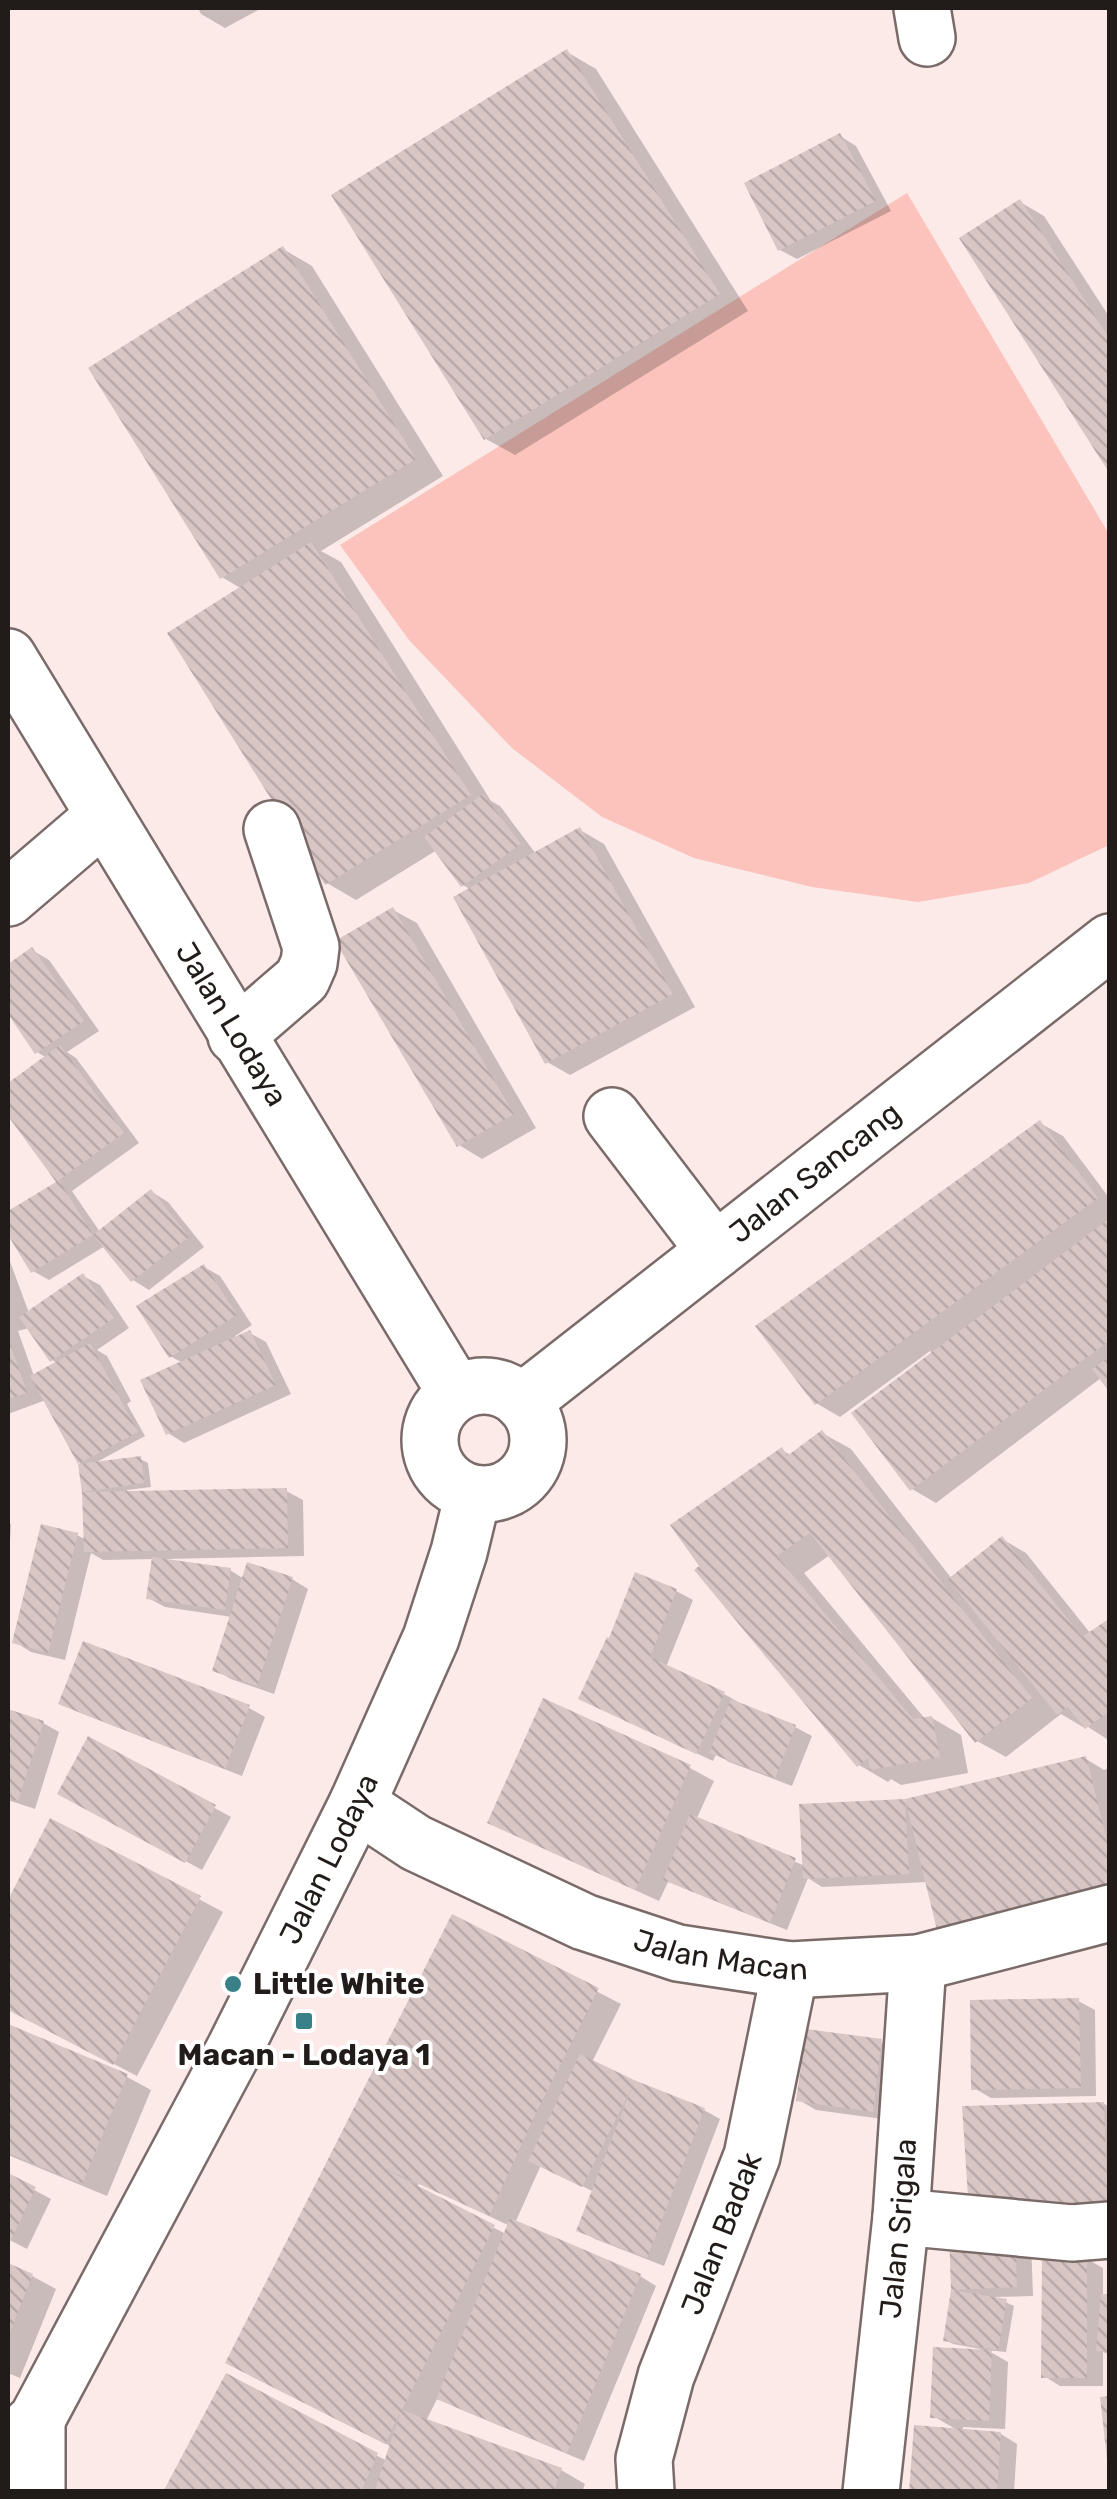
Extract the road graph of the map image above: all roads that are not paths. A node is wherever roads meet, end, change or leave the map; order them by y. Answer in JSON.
{"nodes":[{"id":1,"x":8,"y":656,"type":"edge"},
{"id":2,"x":104,"y":816,"type":"junction"},
{"id":3,"x":272,"y":829,"type":"dead end"},
{"id":4,"x":8,"y":898,"type":"edge"},
{"id":5,"x":1110,"y":942,"type":"edge"},
{"id":6,"x":236,"y":1036,"type":"junction"},
{"id":7,"x":612,"y":1116,"type":"dead end"},
{"id":8,"x":715,"y":1252,"type":"junction"},
{"id":9,"x":456,"y":1393,"type":"junction"},
{"id":10,"x":522,"y":1402,"type":"junction"},
{"id":11,"x":473,"y":1494,"type":"junction"},
{"id":12,"x":358,"y":1804,"type":"junction"},
{"id":13,"x":1110,"y":1913,"type":"edge"},
{"id":14,"x":918,"y":1963,"type":"junction"},
{"id":15,"x":790,"y":1970,"type":"junction"},
{"id":16,"x":901,"y":2217,"type":"junction"},
{"id":17,"x":1110,"y":2230,"type":"edge"},
{"id":18,"x":18,"y":2425,"type":"edge"},
{"id":19,"x":37,"y":2492,"type":"edge"},
{"id":20,"x":646,"y":2492,"type":"edge"},
{"id":21,"x":871,"y":2492,"type":"edge"}],
"edges":[{"from":1,"to":2,"type":"street","name":"Jalan Lodaya"},
{"from":2,"to":4,"type":"street"},
{"from":2,"to":6,"type":"street","name":"Jalan Lodaya"},
{"from":3,"to":6,"type":"street"},
{"from":5,"to":8,"type":"street","name":"Jalan Sancang"},
{"from":6,"to":9,"type":"street","name":"Jalan Lodaya"},
{"from":7,"to":8,"type":"street"},
{"from":8,"to":10,"type":"street","name":"Jalan Sancang"},
{"from":9,"to":10,"type":"street"},
{"from":9,"to":11,"type":"street"},
{"from":10,"to":11,"type":"street"},
{"from":11,"to":12,"type":"street","name":"Jalan Lodaya"},
{"from":12,"to":15,"type":"street","name":"Jalan Macan"},
{"from":12,"to":18,"type":"street","name":"Jalan Lodaya"},
{"from":13,"to":14,"type":"street","name":"Jalan Macan"},
{"from":14,"to":15,"type":"street","name":"Jalan Macan"},
{"from":14,"to":16,"type":"street","name":"Jalan Srigala"},
{"from":15,"to":20,"type":"street","name":"Jalan Badak"},
{"from":16,"to":17,"type":"street"},
{"from":16,"to":21,"type":"street","name":"Jalan Srigala"},
{"from":18,"to":19,"type":"street","name":"Jalan Lodaya"}]}
